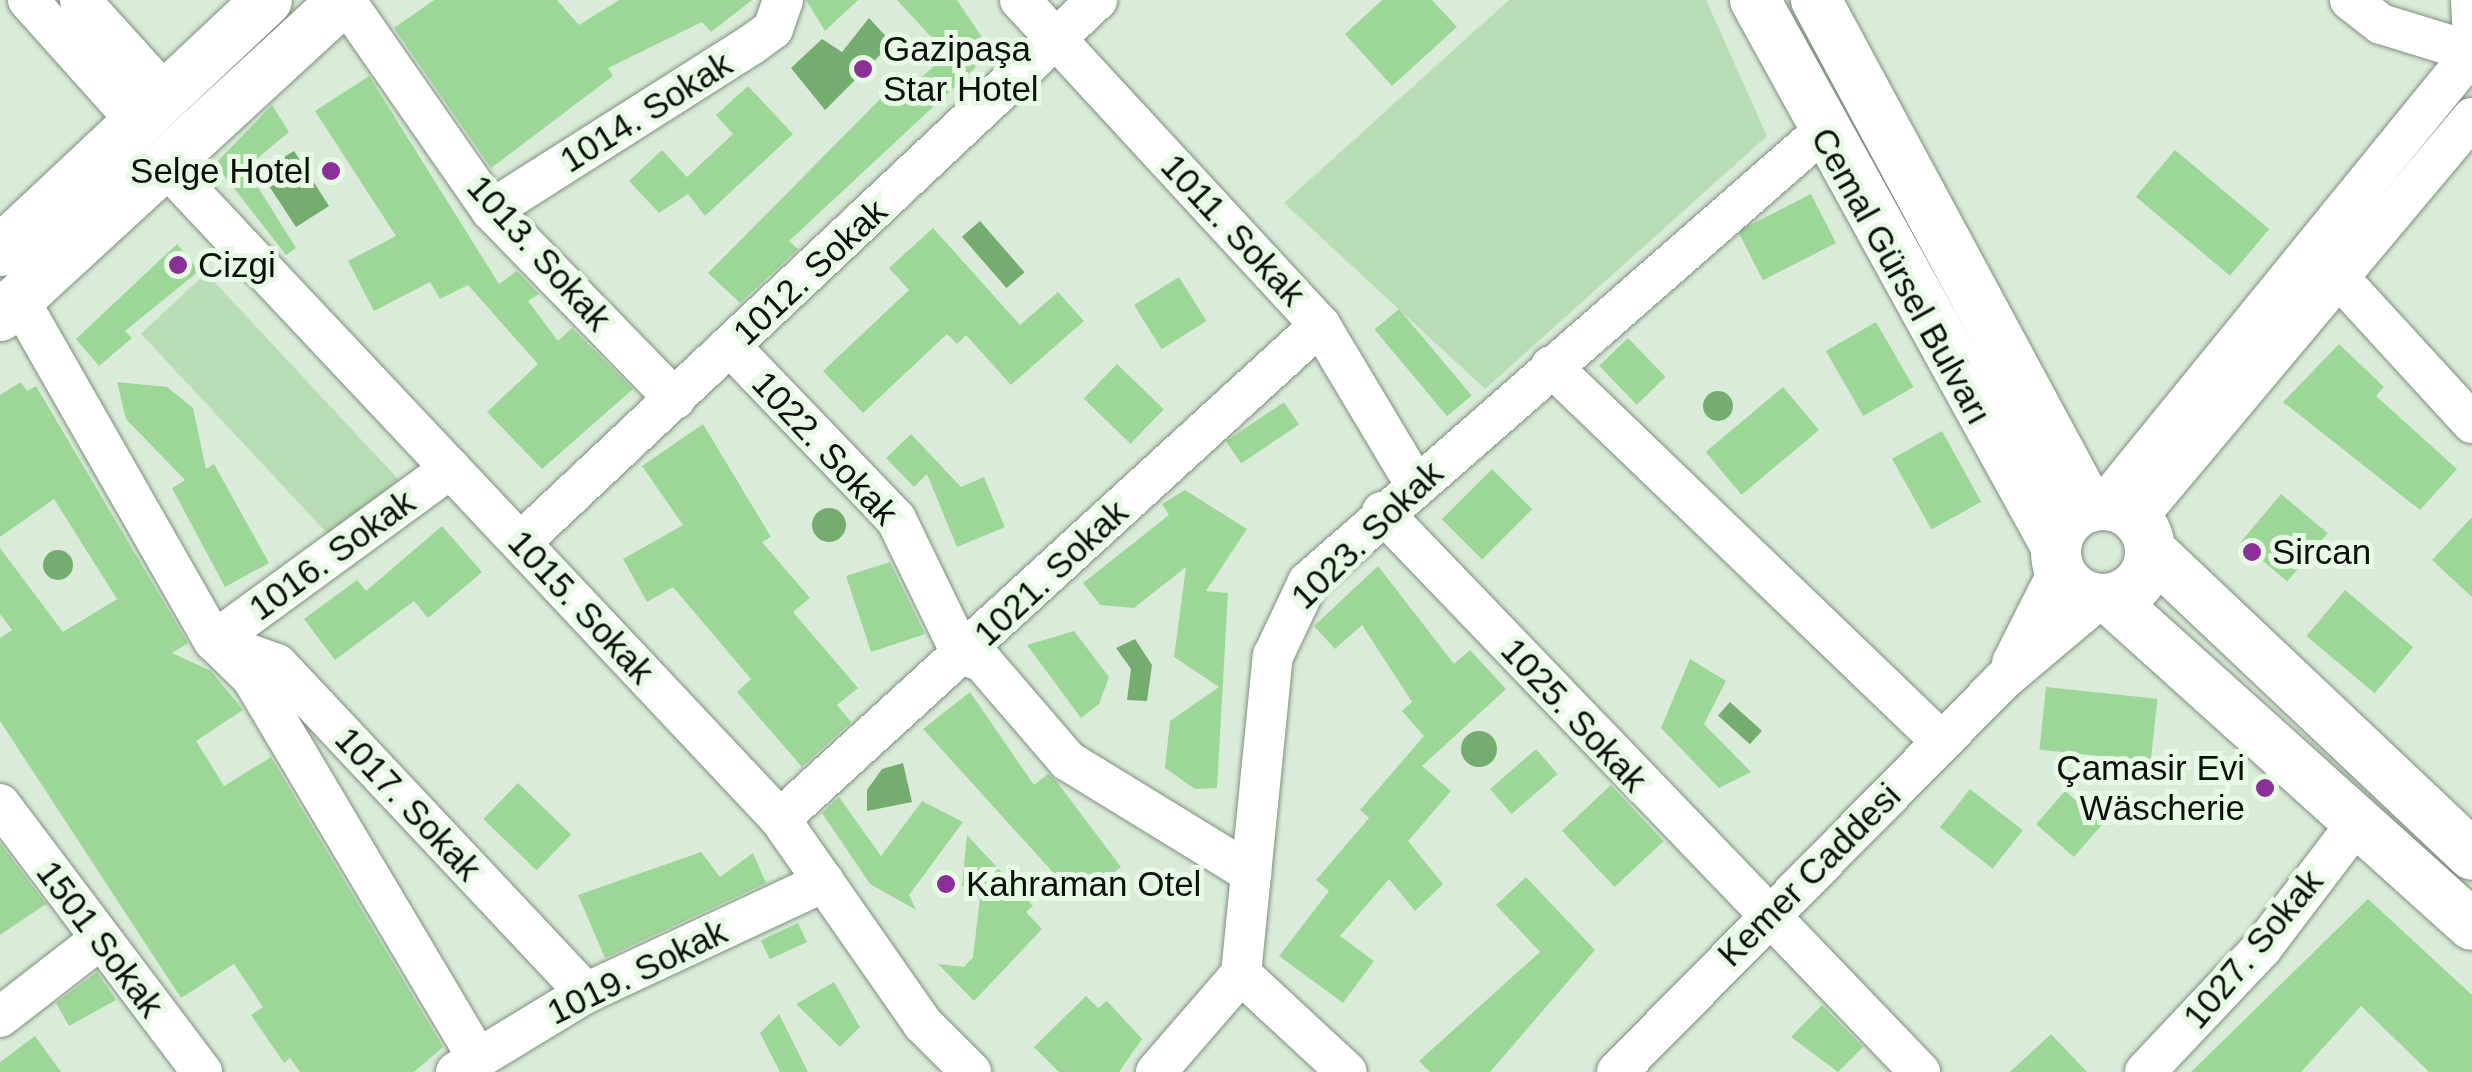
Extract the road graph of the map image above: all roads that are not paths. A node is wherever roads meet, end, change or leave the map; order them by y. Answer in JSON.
{"nodes":[{"id":1,"x":28,"y":0,"type":"edge"},
{"id":2,"x":80,"y":0,"type":"edge"},
{"id":3,"x":267,"y":0,"type":"edge"},
{"id":4,"x":344,"y":0,"type":"edge"},
{"id":5,"x":783,"y":0,"type":"edge"},
{"id":6,"x":1020,"y":0,"type":"edge"},
{"id":7,"x":1098,"y":0,"type":"edge"},
{"id":8,"x":1756,"y":0,"type":"edge"},
{"id":9,"x":1816,"y":0,"type":"edge"},
{"id":10,"x":2350,"y":0,"type":"edge"},
{"id":11,"x":2471,"y":0,"type":"edge"},
{"id":12,"x":2472,"y":22,"type":"edge"},
{"id":13,"x":1057,"y":39,"type":"junction"},
{"id":14,"x":2472,"y":53,"type":"edge"},
{"id":15,"x":151,"y":108,"type":"junction"},
{"id":16,"x":2472,"y":118,"type":"edge"},
{"id":17,"x":1822,"y":132,"type":"junction"},
{"id":18,"x":164,"y":164,"type":"junction"},
{"id":19,"x":491,"y":210,"type":"junction"},
{"id":20,"x":0,"y":250,"type":"edge"},
{"id":21,"x":2341,"y":280,"type":"junction"},
{"id":22,"x":9,"y":307,"type":"edge"},
{"id":23,"x":1320,"y":324,"type":"junction"},
{"id":24,"x":731,"y":346,"type":"junction"},
{"id":25,"x":1550,"y":366,"type":"junction"},
{"id":26,"x":675,"y":399,"type":"junction"},
{"id":27,"x":2472,"y":422,"type":"edge"},
{"id":28,"x":451,"y":468,"type":"junction"},
{"id":29,"x":1415,"y":484,"type":"junction"},
{"id":30,"x":1382,"y":512,"type":"junction"},
{"id":31,"x":2120,"y":520,"type":"junction"},
{"id":32,"x":521,"y":542,"type":"junction"},
{"id":33,"x":2058,"y":558,"type":"junction"},
{"id":34,"x":2104,"y":600,"type":"junction"},
{"id":35,"x":214,"y":641,"type":"junction"},
{"id":36,"x":962,"y":656,"type":"junction"},
{"id":37,"x":2004,"y":680,"type":"junction"},
{"id":38,"x":1942,"y":742,"type":"junction"},
{"id":39,"x":0,"y":804,"type":"edge"},
{"id":40,"x":780,"y":819,"type":"junction"},
{"id":41,"x":2357,"y":823,"type":"junction"},
{"id":42,"x":2469,"y":848,"type":"edge"},
{"id":43,"x":1251,"y":873,"type":"junction"},
{"id":44,"x":824,"y":882,"type":"junction"},
{"id":45,"x":1767,"y":918,"type":"junction"},
{"id":46,"x":2472,"y":924,"type":"edge"},
{"id":47,"x":98,"y":940,"type":"junction"},
{"id":48,"x":1241,"y":974,"type":"junction"},
{"id":49,"x":586,"y":994,"type":"junction"},
{"id":50,"x":0,"y":1017,"type":"edge"},
{"id":51,"x":466,"y":1063,"type":"edge"},
{"id":52,"x":202,"y":1072,"type":"edge"},
{"id":53,"x":972,"y":1072,"type":"edge"},
{"id":54,"x":1156,"y":1072,"type":"edge"},
{"id":55,"x":1347,"y":1072,"type":"edge"},
{"id":56,"x":1616,"y":1072,"type":"edge"},
{"id":57,"x":1920,"y":1072,"type":"edge"},
{"id":58,"x":2145,"y":1072,"type":"edge"}],
"edges":[{"from":1,"to":15,"type":"street"},
{"from":2,"to":15,"type":"street"},
{"from":3,"to":15,"type":"main road"},
{"from":4,"to":18,"type":"main road"},
{"from":4,"to":19,"type":"street","name":"1013. Sokak"},
{"from":5,"to":19,"type":"street","name":"1014. Sokak"},
{"from":6,"to":13,"type":"street","name":"1011. Sokak"},
{"from":7,"to":13,"type":"street","name":"1012. Sokak"},
{"from":8,"to":17,"type":"main road","name":"Cemal Gürsel Bulvarı"},
{"from":9,"to":31,"type":"main road","name":"Cemal Gürsel Bulvarı"},
{"from":10,"to":14,"type":"street"},
{"from":11,"to":12,"type":"street"},
{"from":13,"to":23,"type":"street","name":"1011. Sokak"},
{"from":13,"to":24,"type":"street","name":"1012. Sokak"},
{"from":14,"to":31,"type":"street"},
{"from":15,"to":20,"type":"main road"},
{"from":16,"to":21,"type":"street"},
{"from":17,"to":25,"type":"street","name":"1023. Sokak"},
{"from":17,"to":33,"type":"main road","name":"Cemal Gürsel Bulvarı"},
{"from":18,"to":22,"type":"main road"},
{"from":18,"to":28,"type":"street","name":"1015. Sokak"},
{"from":19,"to":26,"type":"street","name":"1013. Sokak"},
{"from":21,"to":27,"type":"street"},
{"from":21,"to":31,"type":"street"},
{"from":22,"to":35,"type":"street","name":"1017. Sokak"},
{"from":23,"to":29,"type":"street","name":"1011. Sokak"},
{"from":23,"to":36,"type":"street","name":"1021. Sokak"},
{"from":24,"to":26,"type":"street","name":"1012. Sokak"},
{"from":24,"to":36,"type":"street","name":"1022. Sokak"},
{"from":25,"to":29,"type":"street","name":"1023. Sokak"},
{"from":25,"to":38,"type":"street"},
{"from":26,"to":32,"type":"street","name":"1012. Sokak"},
{"from":28,"to":32,"type":"street","name":"1015. Sokak"},
{"from":28,"to":35,"type":"street","name":"1016. Sokak"},
{"from":29,"to":30,"type":"street","name":"1023. Sokak"},
{"from":30,"to":43,"type":"street","name":"1023. Sokak"},
{"from":30,"to":45,"type":"street","name":"1025. Sokak"},
{"from":31,"to":33,"type":"main road"},
{"from":31,"to":34,"type":"main road"},
{"from":31,"to":42,"type":"main road","name":"Cemal Gürsel Bulvarı"},
{"from":32,"to":40,"type":"street","name":"1015. Sokak"},
{"from":33,"to":34,"type":"main road"},
{"from":33,"to":37,"type":"street"},
{"from":34,"to":37,"type":"street"},
{"from":34,"to":41,"type":"main road"},
{"from":35,"to":49,"type":"street","name":"1017. Sokak"},
{"from":35,"to":51,"type":"street","name":"1017. Sokak"},
{"from":36,"to":40,"type":"street","name":"1021. Sokak"},
{"from":36,"to":43,"type":"street","name":"1022. Sokak"},
{"from":37,"to":38,"type":"street","name":"Kemer Caddesi"},
{"from":38,"to":45,"type":"street","name":"Kemer Caddesi"},
{"from":39,"to":47,"type":"street","name":"1501 Sokak"},
{"from":40,"to":44,"type":"street","name":"1015. Sokak"},
{"from":41,"to":46,"type":"main road"},
{"from":41,"to":58,"type":"street","name":"1027. Sokak"},
{"from":43,"to":48,"type":"street","name":"1023. Sokak"},
{"from":44,"to":49,"type":"street","name":"1019. Sokak"},
{"from":44,"to":53,"type":"street","name":"1015. Sokak"},
{"from":45,"to":56,"type":"street","name":"Kemer Caddesi"},
{"from":45,"to":57,"type":"street","name":"1025. Sokak"},
{"from":47,"to":50,"type":"street"},
{"from":47,"to":52,"type":"street","name":"1501 Sokak"},
{"from":48,"to":54,"type":"street"},
{"from":48,"to":55,"type":"street"},
{"from":49,"to":51,"type":"street","name":"1019. Sokak"}]}
